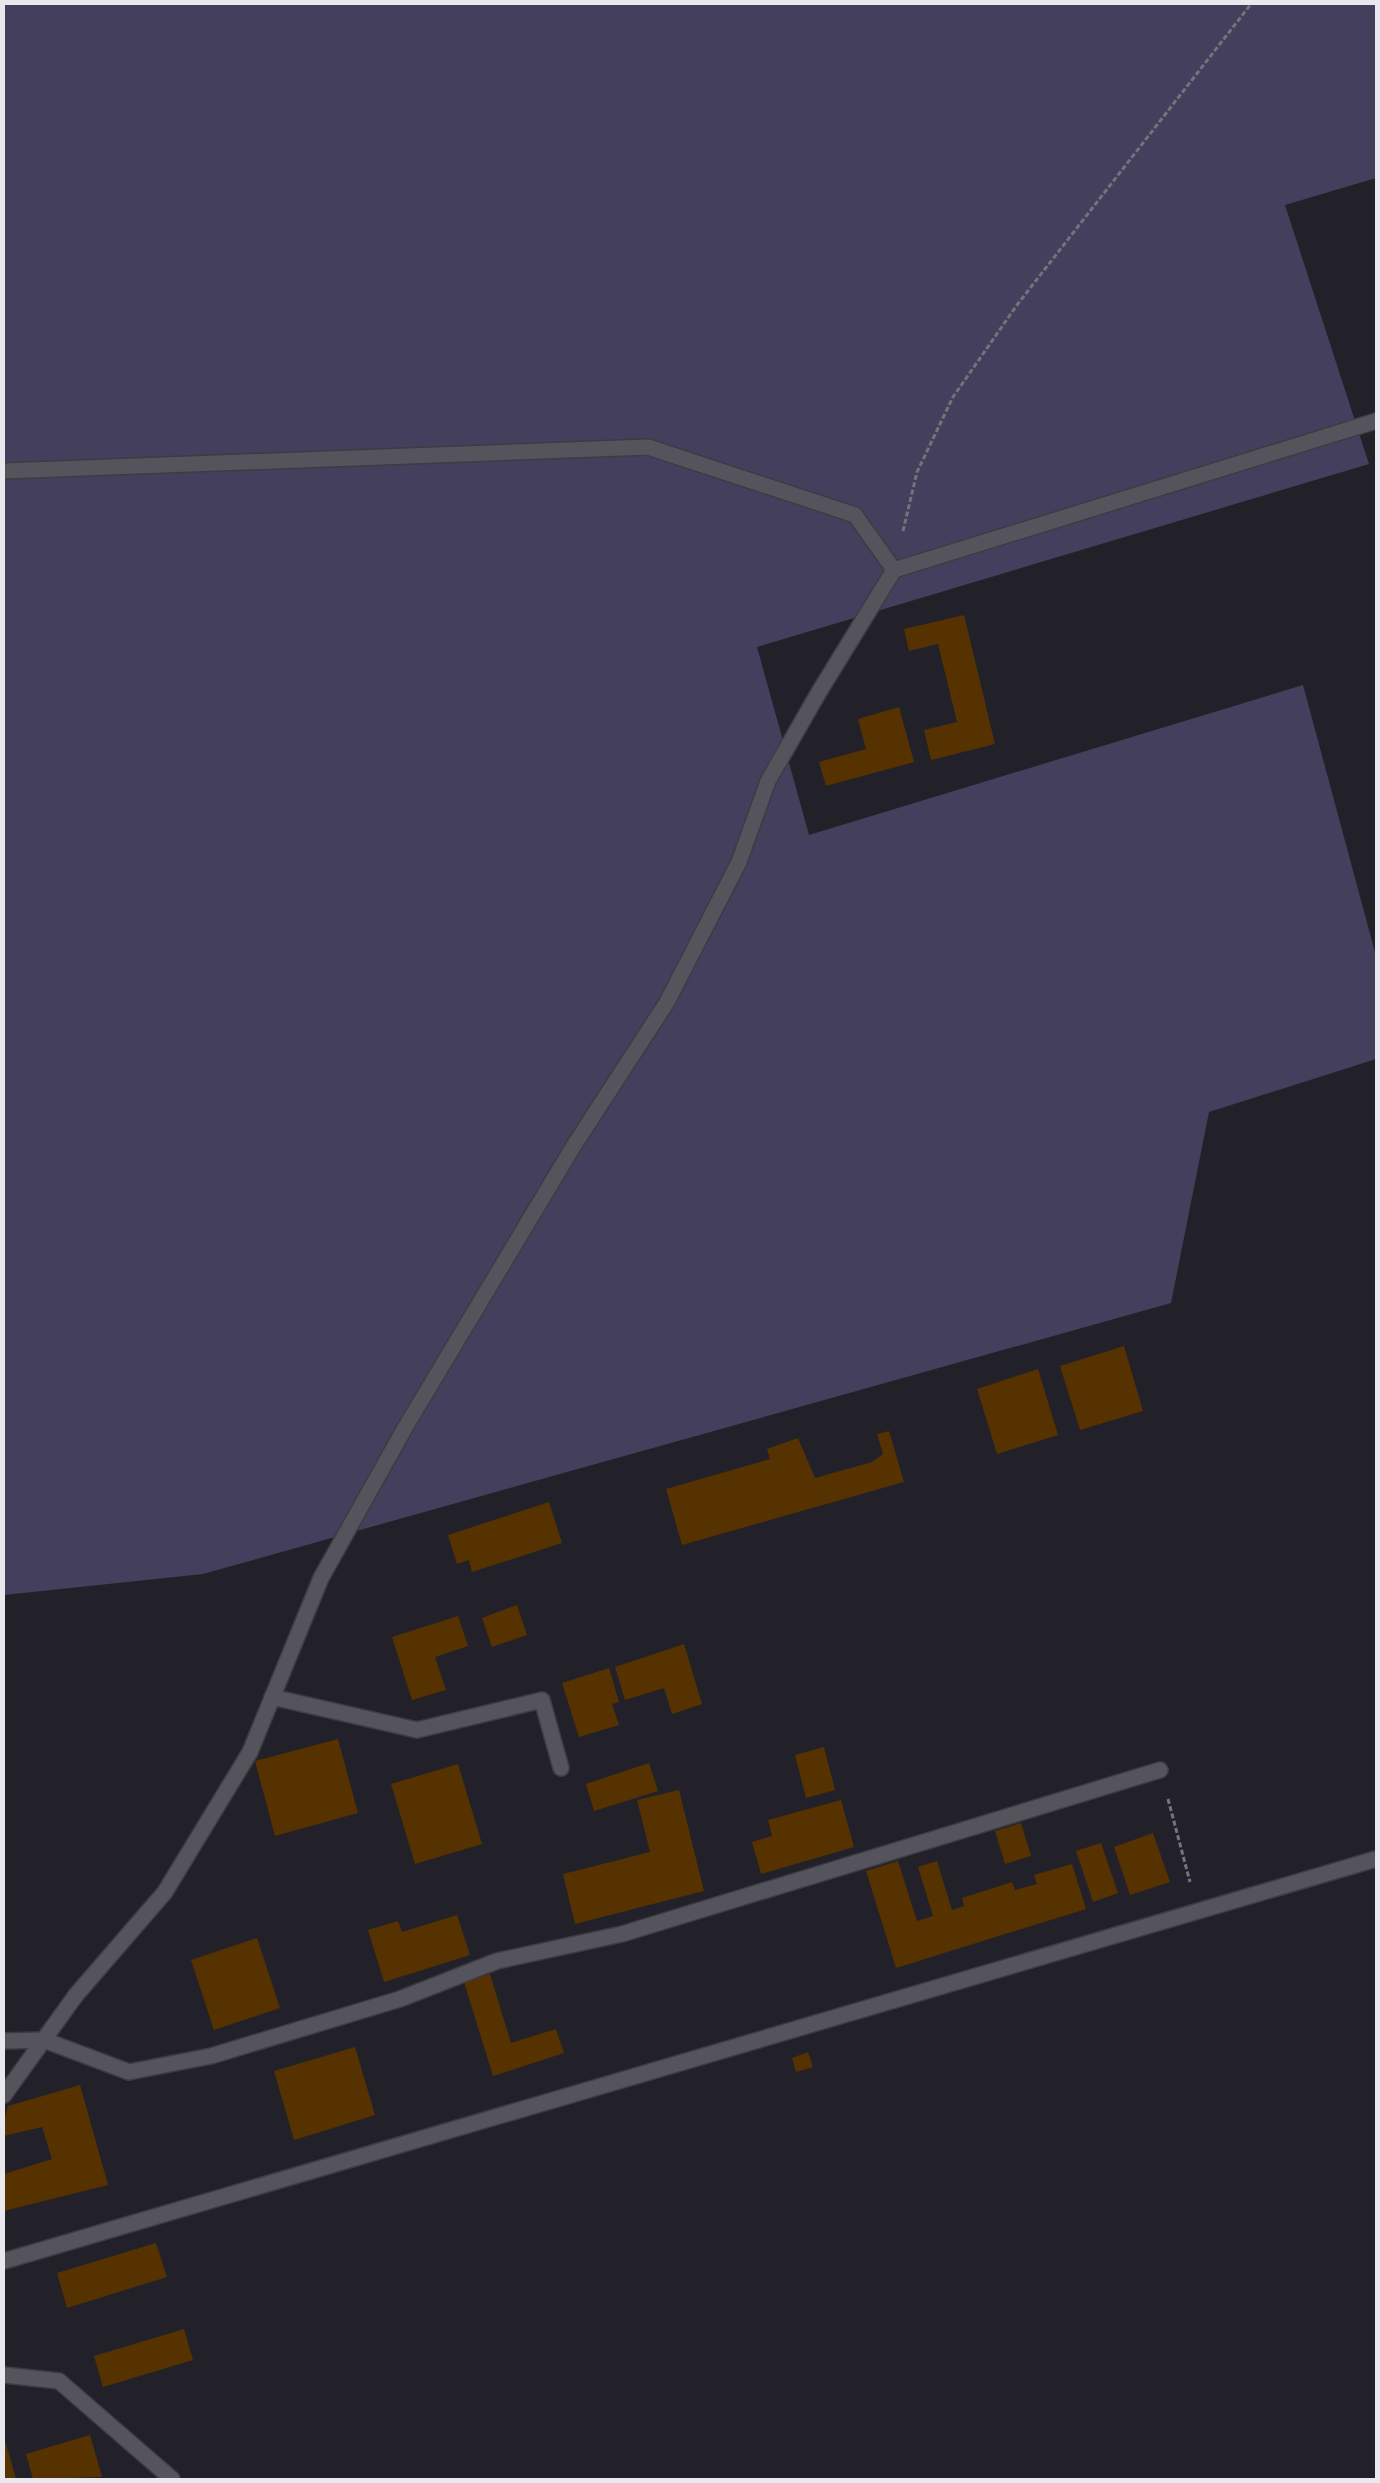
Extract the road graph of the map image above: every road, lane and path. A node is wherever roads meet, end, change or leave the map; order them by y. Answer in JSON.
{"nodes":[{"id":1,"x":1251,"y":4,"type":"edge"},
{"id":2,"x":1376,"y":421,"type":"edge"},
{"id":3,"x":4,"y":471,"type":"edge"},
{"id":4,"x":894,"y":570,"type":"junction"},
{"id":5,"x":272,"y":1697,"type":"junction"},
{"id":6,"x":561,"y":1768,"type":"dead end"},
{"id":7,"x":1160,"y":1770,"type":"joint"},
{"id":8,"x":1376,"y":1860,"type":"edge"},
{"id":9,"x":1198,"y":1912,"type":"junction"},
{"id":10,"x":44,"y":2040,"type":"junction"},
{"id":11,"x":4,"y":2041,"type":"edge"},
{"id":12,"x":4,"y":2095,"type":"edge"},
{"id":13,"x":4,"y":2261,"type":"edge"},
{"id":14,"x":4,"y":2375,"type":"edge"},
{"id":15,"x":172,"y":2479,"type":"edge"}],
"edges":[{"from":1,"to":4,"type":"path"},
{"from":2,"to":4,"type":"street"},
{"from":3,"to":4,"type":"street"},
{"from":4,"to":5,"type":"street"},
{"from":5,"to":6,"type":"street"},
{"from":5,"to":10,"type":"street"},
{"from":7,"to":9,"type":"path"},
{"from":7,"to":10,"type":"street"},
{"from":8,"to":9,"type":"street"},
{"from":9,"to":13,"type":"street"},
{"from":10,"to":11,"type":"street"},
{"from":10,"to":12,"type":"street"},
{"from":14,"to":15,"type":"street"}]}
